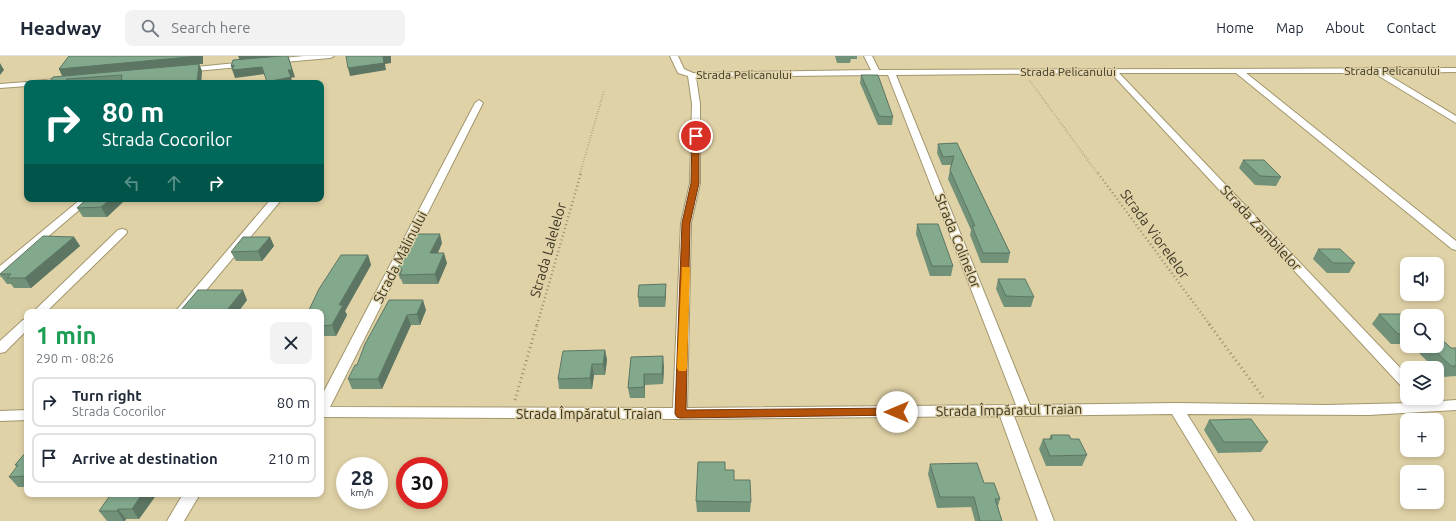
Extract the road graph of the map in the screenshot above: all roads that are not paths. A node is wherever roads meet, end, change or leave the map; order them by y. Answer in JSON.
{"nodes":[{"id":1,"x":330,"y":56,"type":"edge"},
{"id":2,"x":674,"y":56,"type":"edge"},
{"id":3,"x":868,"y":56,"type":"edge"},
{"id":4,"x":1375,"y":70,"type":"junction"},
{"id":5,"x":1456,"y":70,"type":"edge"},
{"id":6,"x":173,"y":71,"type":"edge"},
{"id":7,"x":1239,"y":71,"type":"junction"},
{"id":8,"x":876,"y":72,"type":"junction"},
{"id":9,"x":1114,"y":72,"type":"junction"},
{"id":10,"x":891,"y":73,"type":"junction"},
{"id":11,"x":692,"y":75,"type":"junction"},
{"id":12,"x":24,"y":84,"type":"edge"},
{"id":13,"x":0,"y":86,"type":"edge"},
{"id":14,"x":479,"y":102,"type":"dead end"},
{"id":15,"x":1456,"y":120,"type":"edge"},
{"id":16,"x":83,"y":202,"type":"edge"},
{"id":17,"x":274,"y":202,"type":"edge"},
{"id":18,"x":122,"y":232,"type":"dead end"},
{"id":19,"x":1456,"y":247,"type":"edge"},
{"id":20,"x":0,"y":272,"type":"edge"},
{"id":21,"x":42,"y":309,"type":"edge"},
{"id":22,"x":184,"y":309,"type":"edge"},
{"id":23,"x":24,"y":326,"type":"edge"},
{"id":24,"x":0,"y":349,"type":"edge"},
{"id":25,"x":1400,"y":377,"type":"edge"},
{"id":26,"x":1400,"y":404,"type":"edge"},
{"id":27,"x":1444,"y":404,"type":"edge"},
{"id":28,"x":1456,"y":405,"type":"edge"},
{"id":29,"x":324,"y":406,"type":"edge"},
{"id":30,"x":1176,"y":408,"type":"junction"},
{"id":31,"x":1025,"y":410,"type":"junction"},
{"id":32,"x":1005,"y":411,"type":"junction"},
{"id":33,"x":324,"y":412,"type":"edge"},
{"id":34,"x":680,"y":414,"type":"junction"},
{"id":35,"x":0,"y":416,"type":"edge"},
{"id":36,"x":24,"y":416,"type":"edge"},
{"id":37,"x":190,"y":497,"type":"edge"},
{"id":38,"x":175,"y":521,"type":"edge"},
{"id":39,"x":1046,"y":521,"type":"edge"},
{"id":40,"x":1246,"y":521,"type":"edge"}],
"edges":[{"from":1,"to":6,"type":"street"},
{"from":2,"to":11,"type":"street","name":"Strada Pelicanului"},
{"from":3,"to":8,"type":"street"},
{"from":4,"to":5,"type":"street","name":"Strada Pelicanului"},
{"from":4,"to":7,"type":"street","name":"Strada Pelicanului"},
{"from":4,"to":15,"type":"street"},
{"from":7,"to":9,"type":"street","name":"Strada Pelicanului"},
{"from":7,"to":19,"type":"street"},
{"from":8,"to":10,"type":"street","name":"Strada Pelicanului"},
{"from":8,"to":11,"type":"street","name":"Strada Pelicanului"},
{"from":9,"to":10,"type":"street","name":"Strada Pelicanului"},
{"from":9,"to":25,"type":"street","name":"Strada Zambilelor"},
{"from":10,"to":31,"type":"street","name":"Strada Colinelor"},
{"from":11,"to":34,"type":"street"},
{"from":12,"to":13,"type":"street"},
{"from":14,"to":29,"type":"street","name":"Strada Mălinului"},
{"from":16,"to":20,"type":"street"},
{"from":17,"to":22,"type":"street"},
{"from":18,"to":21,"type":"street"},
{"from":23,"to":24,"type":"street"},
{"from":26,"to":30,"type":"street","name":"Strada Împăratul Traian"},
{"from":27,"to":28,"type":"street","name":"Strada Împăratul Traian"},
{"from":30,"to":31,"type":"street","name":"Strada Împăratul Traian"},
{"from":30,"to":40,"type":"street"},
{"from":31,"to":32,"type":"street","name":"Strada Împăratul Traian"},
{"from":32,"to":34,"type":"street","name":"Strada Împăratul Traian"},
{"from":32,"to":39,"type":"street"},
{"from":33,"to":34,"type":"street","name":"Strada Împăratul Traian"},
{"from":35,"to":36,"type":"street"},
{"from":37,"to":38,"type":"street"}]}
